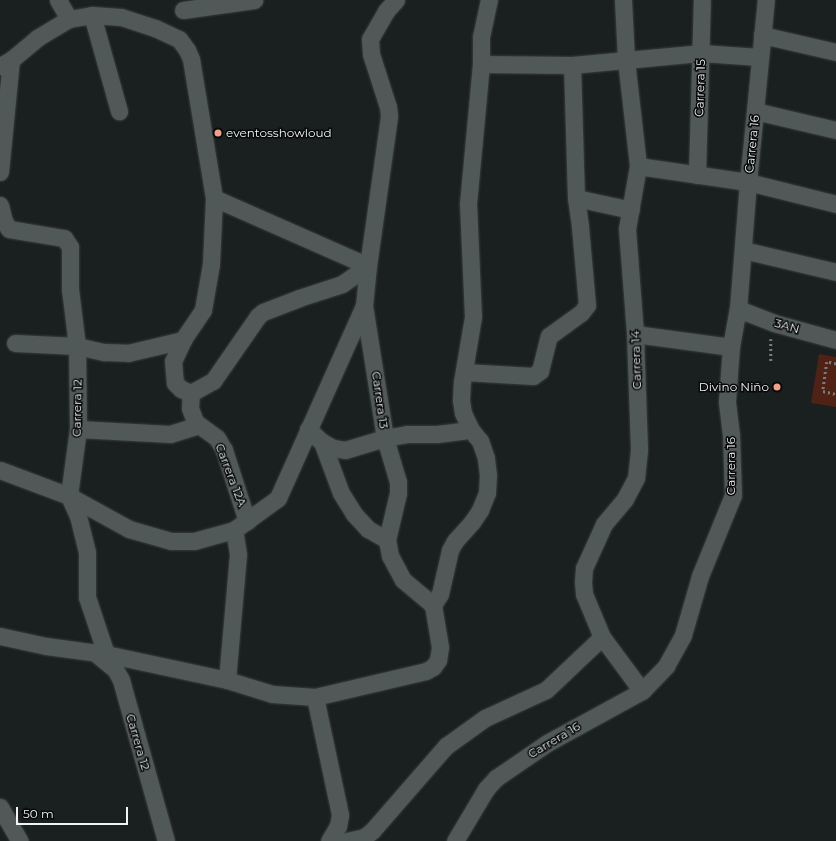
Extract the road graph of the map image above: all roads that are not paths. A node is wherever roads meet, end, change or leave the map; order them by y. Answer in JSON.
{"nodes":[{"id":1,"x":58,"y":0,"type":"edge"},
{"id":2,"x":254,"y":0,"type":"edge"},
{"id":3,"x":396,"y":0,"type":"edge"},
{"id":4,"x":489,"y":0,"type":"edge"},
{"id":5,"x":623,"y":0,"type":"edge"},
{"id":6,"x":702,"y":0,"type":"edge"},
{"id":7,"x":766,"y":0,"type":"edge"},
{"id":8,"x":184,"y":5,"type":"edge"},
{"id":9,"x":92,"y":15,"type":"junction"},
{"id":10,"x":69,"y":19,"type":"junction"},
{"id":11,"x":762,"y":35,"type":"junction"},
{"id":12,"x":179,"y":39,"type":"junction"},
{"id":13,"x":836,"y":52,"type":"edge"},
{"id":14,"x":702,"y":54,"type":"junction"},
{"id":15,"x":759,"y":57,"type":"junction"},
{"id":16,"x":626,"y":60,"type":"junction"},
{"id":17,"x":6,"y":63,"type":"edge"},
{"id":18,"x":481,"y":64,"type":"junction"},
{"id":19,"x":572,"y":65,"type":"junction"},
{"id":20,"x":119,"y":111,"type":"dead end"},
{"id":21,"x":755,"y":111,"type":"junction"},
{"id":22,"x":836,"y":130,"type":"edge"},
{"id":23,"x":638,"y":166,"type":"junction"},
{"id":24,"x":0,"y":172,"type":"edge"},
{"id":25,"x":697,"y":175,"type":"junction"},
{"id":26,"x":748,"y":182,"type":"junction"},
{"id":27,"x":214,"y":198,"type":"junction"},
{"id":28,"x":576,"y":198,"type":"junction"},
{"id":29,"x":836,"y":204,"type":"edge"},
{"id":30,"x":0,"y":205,"type":"edge"},
{"id":31,"x":631,"y":210,"type":"junction"},
{"id":32,"x":743,"y":250,"type":"junction"},
{"id":33,"x":368,"y":266,"type":"junction"},
{"id":34,"x":836,"y":272,"type":"edge"},
{"id":35,"x":364,"y":306,"type":"junction"},
{"id":36,"x":738,"y":309,"type":"junction"},
{"id":37,"x":635,"y":334,"type":"junction"},
{"id":38,"x":184,"y":340,"type":"junction"},
{"id":39,"x":836,"y":340,"type":"edge"},
{"id":40,"x":15,"y":343,"type":"dead end"},
{"id":41,"x":77,"y":346,"type":"junction"},
{"id":42,"x":730,"y":347,"type":"junction"},
{"id":43,"x":464,"y":372,"type":"junction"},
{"id":44,"x":191,"y":393,"type":"junction"},
{"id":45,"x":199,"y":425,"type":"junction"},
{"id":46,"x":78,"y":429,"type":"junction"},
{"id":47,"x":308,"y":430,"type":"junction"},
{"id":48,"x":470,"y":430,"type":"junction"},
{"id":49,"x":385,"y":438,"type":"junction"},
{"id":50,"x":322,"y":442,"type":"junction"},
{"id":51,"x":0,"y":470,"type":"edge"},
{"id":52,"x":69,"y":496,"type":"junction"},
{"id":53,"x":241,"y":526,"type":"junction"},
{"id":54,"x":387,"y":540,"type":"junction"},
{"id":55,"x":433,"y":605,"type":"junction"},
{"id":56,"x":0,"y":636,"type":"edge"},
{"id":57,"x":602,"y":636,"type":"junction"},
{"id":58,"x":100,"y":653,"type":"junction"},
{"id":59,"x":227,"y":680,"type":"junction"},
{"id":60,"x":642,"y":691,"type":"junction"},
{"id":61,"x":315,"y":696,"type":"junction"},
{"id":62,"x":0,"y":807,"type":"edge"},
{"id":63,"x":20,"y":841,"type":"edge"},
{"id":64,"x":166,"y":841,"type":"edge"},
{"id":65,"x":328,"y":841,"type":"edge"},
{"id":66,"x":347,"y":841,"type":"edge"},
{"id":67,"x":455,"y":841,"type":"edge"}],
"edges":[{"from":1,"to":10,"type":"street"},
{"from":2,"to":8,"type":"street"},
{"from":3,"to":33,"type":"street","name":"Carrera 13"},
{"from":4,"to":18,"type":"street"},
{"from":5,"to":16,"type":"street","name":"Carrera 14"},
{"from":6,"to":14,"type":"street","name":"Carrera 15"},
{"from":7,"to":11,"type":"street","name":"Carrera 16"},
{"from":8,"to":12,"type":"street"},
{"from":9,"to":10,"type":"street"},
{"from":9,"to":12,"type":"street"},
{"from":9,"to":20,"type":"street"},
{"from":10,"to":17,"type":"street"},
{"from":11,"to":13,"type":"street"},
{"from":11,"to":15,"type":"street","name":"Carrera 16"},
{"from":12,"to":27,"type":"street"},
{"from":14,"to":15,"type":"street"},
{"from":14,"to":16,"type":"street"},
{"from":14,"to":25,"type":"street","name":"Carrera 15"},
{"from":15,"to":21,"type":"street","name":"Carrera 16"},
{"from":16,"to":19,"type":"street"},
{"from":16,"to":23,"type":"street","name":"Carrera 14"},
{"from":17,"to":24,"type":"street"},
{"from":18,"to":19,"type":"street"},
{"from":18,"to":43,"type":"street"},
{"from":19,"to":28,"type":"street"},
{"from":21,"to":22,"type":"street"},
{"from":21,"to":26,"type":"street","name":"Carrera 16"},
{"from":23,"to":25,"type":"street"},
{"from":23,"to":31,"type":"street","name":"Carrera 14"},
{"from":25,"to":26,"type":"street"},
{"from":26,"to":29,"type":"street"},
{"from":26,"to":32,"type":"street","name":"Carrera 16"},
{"from":27,"to":33,"type":"street"},
{"from":27,"to":38,"type":"street"},
{"from":28,"to":31,"type":"street"},
{"from":28,"to":43,"type":"street"},
{"from":30,"to":41,"type":"street","name":"Carrera 12"},
{"from":31,"to":37,"type":"street","name":"Carrera 14"},
{"from":32,"to":34,"type":"street"},
{"from":32,"to":36,"type":"street","name":"Carrera 16"},
{"from":33,"to":35,"type":"street","name":"Carrera 13"},
{"from":33,"to":44,"type":"street"},
{"from":35,"to":47,"type":"street"},
{"from":35,"to":49,"type":"street","name":"Carrera 13"},
{"from":36,"to":39,"type":"street","name":"3AN"},
{"from":36,"to":42,"type":"street","name":"Carrera 16"},
{"from":37,"to":42,"type":"street"},
{"from":37,"to":57,"type":"street","name":"Carrera 14"},
{"from":38,"to":41,"type":"street"},
{"from":38,"to":44,"type":"street"},
{"from":40,"to":41,"type":"street"},
{"from":41,"to":46,"type":"street","name":"Carrera 12"},
{"from":42,"to":60,"type":"street","name":"Carrera 16"},
{"from":43,"to":48,"type":"street"},
{"from":44,"to":45,"type":"street","name":"Carrera 12A"},
{"from":45,"to":46,"type":"street"},
{"from":45,"to":53,"type":"street","name":"Carrera 12A"},
{"from":46,"to":52,"type":"street","name":"Carrera 12"},
{"from":47,"to":50,"type":"street"},
{"from":47,"to":53,"type":"street"},
{"from":48,"to":49,"type":"street"},
{"from":48,"to":55,"type":"street"},
{"from":49,"to":50,"type":"street"},
{"from":49,"to":54,"type":"street","name":"Carrera 13"},
{"from":50,"to":54,"type":"street"},
{"from":51,"to":52,"type":"street"},
{"from":52,"to":53,"type":"street"},
{"from":52,"to":58,"type":"street"},
{"from":53,"to":59,"type":"street","name":"Carrera 12A"},
{"from":54,"to":55,"type":"street","name":"Carrera 13"},
{"from":55,"to":61,"type":"street"},
{"from":56,"to":58,"type":"street"},
{"from":57,"to":60,"type":"street","name":"Carrera 14"},
{"from":57,"to":66,"type":"street"},
{"from":58,"to":59,"type":"street"},
{"from":58,"to":64,"type":"street","name":"Carrera 12"},
{"from":59,"to":61,"type":"street"},
{"from":60,"to":67,"type":"street","name":"Carrera 16"},
{"from":61,"to":65,"type":"street"},
{"from":62,"to":63,"type":"street"}]}
